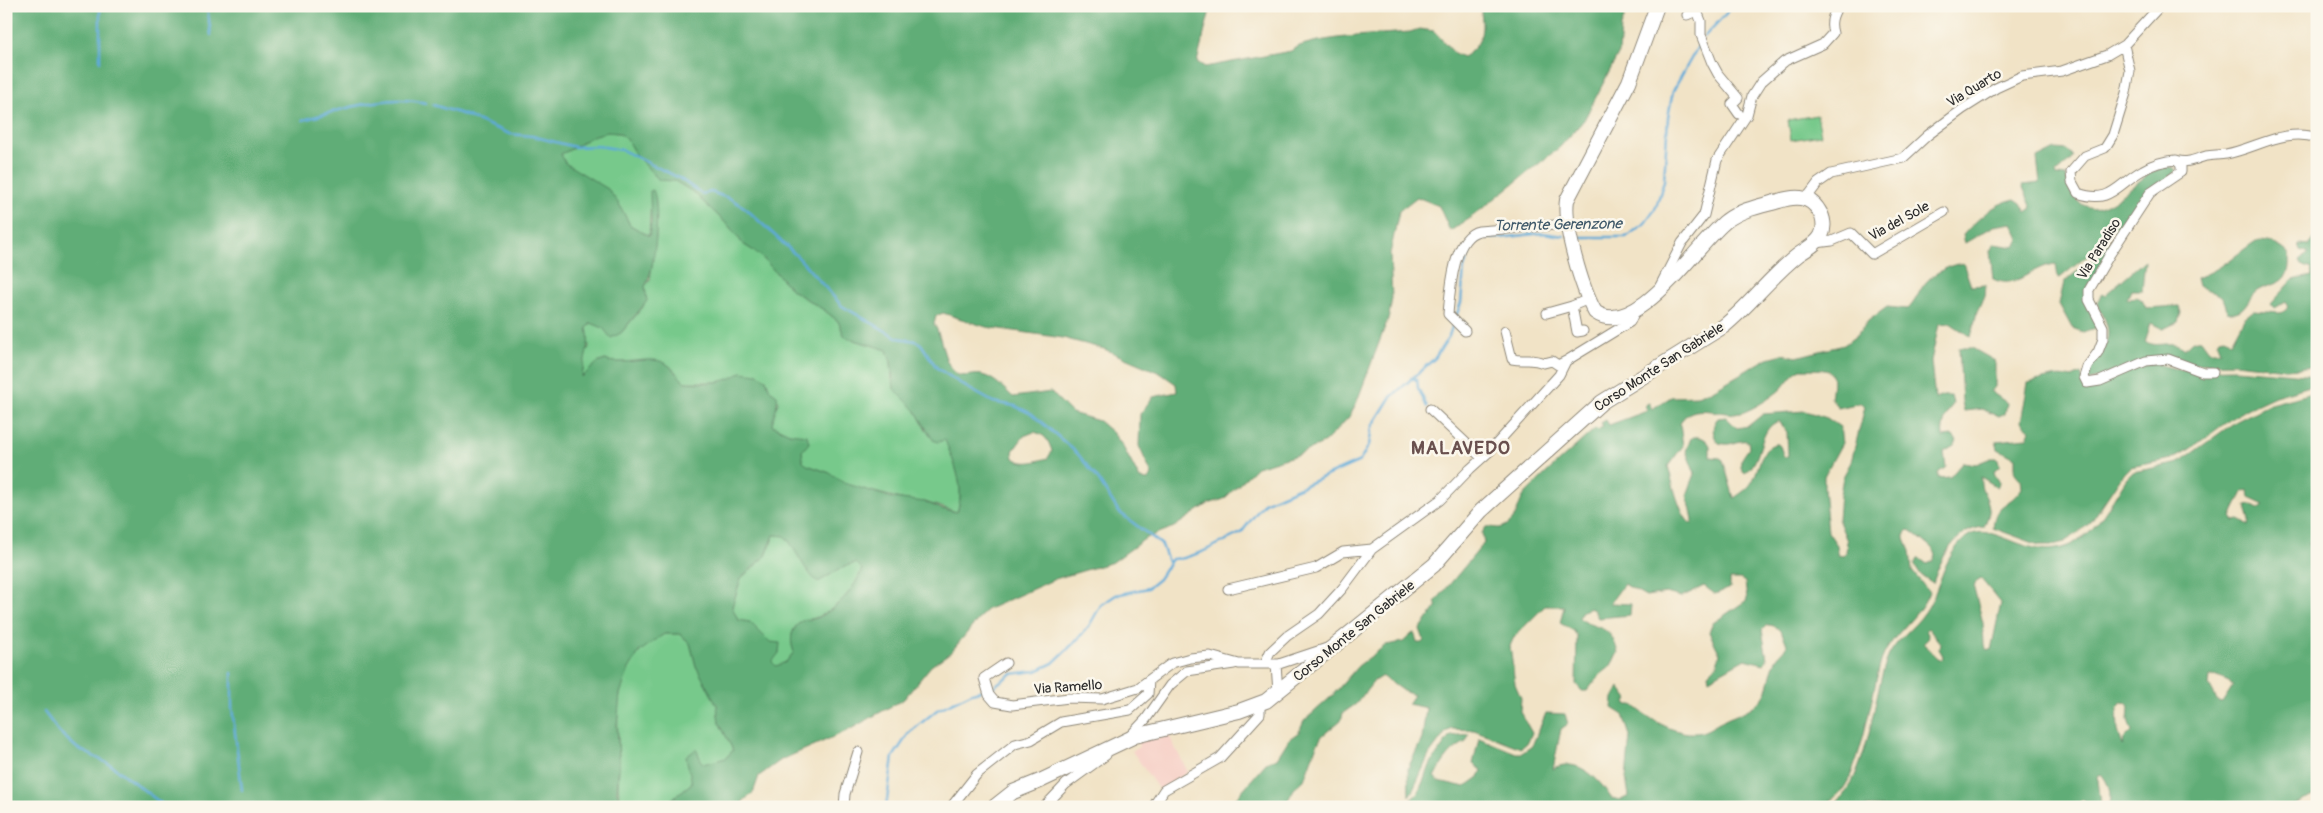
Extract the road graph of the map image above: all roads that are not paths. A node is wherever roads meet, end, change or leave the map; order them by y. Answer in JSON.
{"nodes":[{"id":1,"x":1657,"y":6,"type":"edge"},
{"id":2,"x":1838,"y":6,"type":"edge"},
{"id":3,"x":2160,"y":6,"type":"edge"},
{"id":4,"x":1687,"y":15,"type":"dead end"},
{"id":5,"x":2124,"y":45,"type":"junction"},
{"id":6,"x":1739,"y":114,"type":"dead end"},
{"id":7,"x":2317,"y":138,"type":"edge"},
{"id":8,"x":2176,"y":160,"type":"junction"},
{"id":9,"x":1806,"y":199,"type":"junction"},
{"id":10,"x":1944,"y":212,"type":"dead end"},
{"id":11,"x":1568,"y":224,"type":"junction"},
{"id":12,"x":1816,"y":243,"type":"junction"},
{"id":13,"x":1658,"y":291,"type":"junction"},
{"id":14,"x":1589,"y":299,"type":"junction"},
{"id":15,"x":1572,"y":306,"type":"junction"},
{"id":16,"x":1636,"y":309,"type":"junction"},
{"id":17,"x":1547,"y":313,"type":"dead end"},
{"id":18,"x":1462,"y":328,"type":"dead end"},
{"id":19,"x":1505,"y":331,"type":"dead end"},
{"id":20,"x":1587,"y":347,"type":"junction"},
{"id":21,"x":1566,"y":362,"type":"junction"},
{"id":22,"x":2213,"y":372,"type":"dead end"},
{"id":23,"x":1430,"y":409,"type":"dead end"},
{"id":24,"x":1482,"y":458,"type":"junction"},
{"id":25,"x":1372,"y":549,"type":"junction"},
{"id":26,"x":1228,"y":589,"type":"dead end"},
{"id":27,"x":1339,"y":644,"type":"junction"},
{"id":28,"x":1006,"y":663,"type":"dead end"},
{"id":29,"x":1265,"y":663,"type":"junction"},
{"id":30,"x":1239,"y":664,"type":"junction"},
{"id":31,"x":1276,"y":664,"type":"junction"},
{"id":32,"x":1149,"y":680,"type":"junction"},
{"id":33,"x":1278,"y":692,"type":"junction"},
{"id":34,"x":992,"y":698,"type":"junction"},
{"id":35,"x":1260,"y":704,"type":"junction"},
{"id":36,"x":1015,"y":710,"type":"dead end"},
{"id":37,"x":1125,"y":740,"type":"junction"},
{"id":38,"x":858,"y":752,"type":"dead end"},
{"id":39,"x":844,"y":807,"type":"edge"},
{"id":40,"x":951,"y":807,"type":"edge"},
{"id":41,"x":994,"y":807,"type":"edge"},
{"id":42,"x":1044,"y":807,"type":"edge"},
{"id":43,"x":1153,"y":807,"type":"edge"}],
"edges":[{"from":1,"to":11,"type":"main road"},
{"from":2,"to":13,"type":"street"},
{"from":3,"to":5,"type":"street","name":"Via Quarto"},
{"from":4,"to":6,"type":"street"},
{"from":5,"to":8,"type":"street","name":"Via Paradiso"},
{"from":5,"to":9,"type":"street","name":"Via Quarto"},
{"from":7,"to":8,"type":"street","name":"Via Paradiso"},
{"from":8,"to":22,"type":"street","name":"Via Paradiso"},
{"from":9,"to":12,"type":"main road"},
{"from":9,"to":13,"type":"main road"},
{"from":10,"to":12,"type":"street","name":"Via del Sole"},
{"from":11,"to":14,"type":"main road"},
{"from":11,"to":18,"type":"street"},
{"from":12,"to":27,"type":"main road","name":"Corso Monte San Gabriele"},
{"from":13,"to":16,"type":"main road"},
{"from":14,"to":15,"type":"street"},
{"from":14,"to":16,"type":"main road"},
{"from":15,"to":17,"type":"street"},
{"from":15,"to":20,"type":"street"},
{"from":16,"to":20,"type":"street"},
{"from":19,"to":21,"type":"street"},
{"from":20,"to":21,"type":"street"},
{"from":21,"to":24,"type":"street"},
{"from":23,"to":24,"type":"street"},
{"from":24,"to":25,"type":"street"},
{"from":25,"to":26,"type":"street"},
{"from":25,"to":29,"type":"street"},
{"from":27,"to":31,"type":"street","name":"Via Ramello"},
{"from":27,"to":33,"type":"main road","name":"Corso Monte San Gabriele"},
{"from":28,"to":34,"type":"street"},
{"from":29,"to":30,"type":"street","name":"Via Ramello"},
{"from":29,"to":31,"type":"street","name":"Via Ramello"},
{"from":30,"to":32,"type":"street","name":"Via Ramello"},
{"from":30,"to":37,"type":"street"},
{"from":31,"to":33,"type":"street"},
{"from":32,"to":34,"type":"street","name":"Via Ramello"},
{"from":32,"to":40,"type":"street"},
{"from":33,"to":35,"type":"main road","name":"Corso Monte San Gabriele"},
{"from":34,"to":36,"type":"street"},
{"from":35,"to":37,"type":"main road","name":"Corso Monte San Gabriele"},
{"from":35,"to":43,"type":"street"},
{"from":37,"to":41,"type":"main road","name":"Corso Monte San Gabriele"},
{"from":37,"to":42,"type":"street"},
{"from":38,"to":39,"type":"street"}]}
